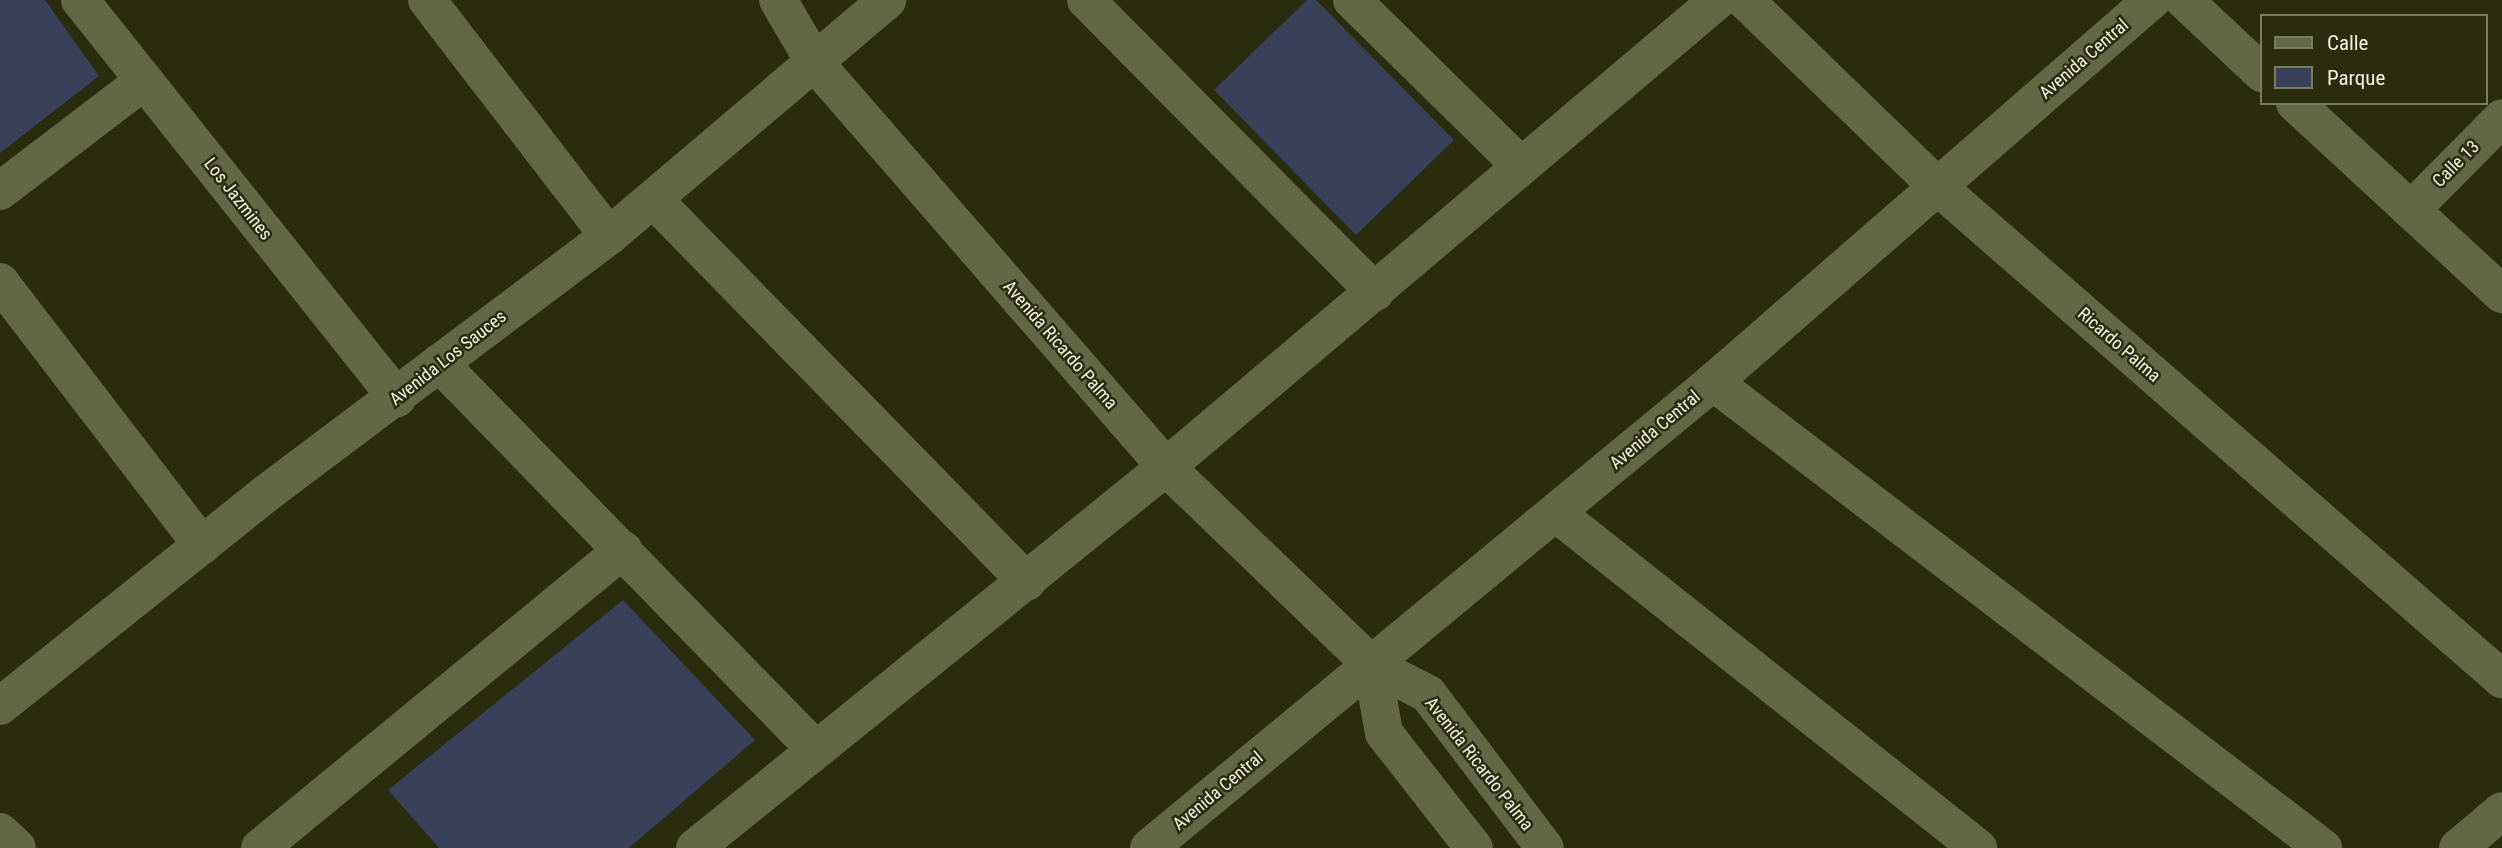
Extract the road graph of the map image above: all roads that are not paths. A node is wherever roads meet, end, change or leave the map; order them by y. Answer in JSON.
{"nodes":[{"id":1,"x":80,"y":0,"type":"edge"},
{"id":2,"x":427,"y":0,"type":"edge"},
{"id":3,"x":778,"y":0,"type":"edge"},
{"id":4,"x":887,"y":0,"type":"edge"},
{"id":5,"x":1086,"y":0,"type":"edge"},
{"id":6,"x":1352,"y":0,"type":"edge"},
{"id":7,"x":1718,"y":0,"type":"edge"},
{"id":8,"x":1745,"y":0,"type":"edge"},
{"id":9,"x":2152,"y":0,"type":"edge"},
{"id":10,"x":2183,"y":0,"type":"edge"},
{"id":11,"x":815,"y":63,"type":"junction"},
{"id":12,"x":2260,"y":71,"type":"edge"},
{"id":13,"x":144,"y":81,"type":"junction"},
{"id":14,"x":2297,"y":105,"type":"edge"},
{"id":15,"x":2502,"y":118,"type":"edge"},
{"id":16,"x":1519,"y":164,"type":"junction"},
{"id":17,"x":1937,"y":186,"type":"junction"},
{"id":18,"x":0,"y":191,"type":"edge"},
{"id":19,"x":653,"y":199,"type":"junction"},
{"id":20,"x":2411,"y":210,"type":"junction"},
{"id":21,"x":609,"y":236,"type":"junction"},
{"id":22,"x":0,"y":282,"type":"edge"},
{"id":23,"x":1375,"y":292,"type":"junction"},
{"id":24,"x":2502,"y":294,"type":"edge"},
{"id":25,"x":439,"y":363,"type":"junction"},
{"id":26,"x":1713,"y":382,"type":"junction"},
{"id":27,"x":397,"y":398,"type":"junction"},
{"id":28,"x":1166,"y":467,"type":"junction"},
{"id":29,"x":1556,"y":513,"type":"junction"},
{"id":30,"x":202,"y":545,"type":"junction"},
{"id":31,"x":623,"y":550,"type":"junction"},
{"id":32,"x":1027,"y":582,"type":"junction"},
{"id":33,"x":1372,"y":665,"type":"junction"},
{"id":34,"x":2502,"y":679,"type":"edge"},
{"id":35,"x":0,"y":706,"type":"edge"},
{"id":36,"x":815,"y":749,"type":"junction"},
{"id":37,"x":2502,"y":811,"type":"edge"},
{"id":38,"x":0,"y":832,"type":"edge"},
{"id":39,"x":17,"y":848,"type":"edge"},
{"id":40,"x":260,"y":848,"type":"edge"},
{"id":41,"x":695,"y":848,"type":"edge"},
{"id":42,"x":1149,"y":848,"type":"edge"},
{"id":43,"x":1474,"y":848,"type":"edge"},
{"id":44,"x":1545,"y":848,"type":"edge"},
{"id":45,"x":1978,"y":848,"type":"edge"},
{"id":46,"x":2323,"y":848,"type":"edge"},
{"id":47,"x":2458,"y":848,"type":"edge"}],
"edges":[{"from":1,"to":13,"type":"street","name":"Los Jazmines"},
{"from":2,"to":21,"type":"street"},
{"from":3,"to":11,"type":"street","name":"Avenida Ricardo Palma"},
{"from":4,"to":11,"type":"street","name":"Avenida Los Sauces"},
{"from":5,"to":23,"type":"street"},
{"from":6,"to":16,"type":"street"},
{"from":7,"to":16,"type":"street"},
{"from":8,"to":17,"type":"street","name":"Ricardo Palma"},
{"from":9,"to":17,"type":"street","name":"Avenida Central"},
{"from":10,"to":12,"type":"street"},
{"from":11,"to":19,"type":"street","name":"Avenida Los Sauces"},
{"from":11,"to":28,"type":"street","name":"Avenida Ricardo Palma"},
{"from":13,"to":18,"type":"street"},
{"from":13,"to":27,"type":"street","name":"Los Jazmines"},
{"from":14,"to":20,"type":"street"},
{"from":15,"to":20,"type":"street","name":"Calle 13"},
{"from":16,"to":23,"type":"street"},
{"from":17,"to":26,"type":"street","name":"Avenida Central"},
{"from":17,"to":34,"type":"street","name":"Ricardo Palma"},
{"from":19,"to":21,"type":"street","name":"Avenida Los Sauces"},
{"from":19,"to":32,"type":"street"},
{"from":20,"to":24,"type":"street"},
{"from":21,"to":25,"type":"street","name":"Avenida Los Sauces"},
{"from":22,"to":30,"type":"street"},
{"from":23,"to":28,"type":"street"},
{"from":25,"to":27,"type":"street","name":"Avenida Los Sauces"},
{"from":25,"to":31,"type":"street"},
{"from":26,"to":29,"type":"street","name":"Avenida Central"},
{"from":26,"to":46,"type":"street"},
{"from":27,"to":30,"type":"street","name":"Avenida Los Sauces"},
{"from":28,"to":32,"type":"street"},
{"from":28,"to":33,"type":"street","name":"Avenida Ricardo Palma"},
{"from":29,"to":33,"type":"street","name":"Avenida Central"},
{"from":29,"to":45,"type":"street"},
{"from":30,"to":35,"type":"street","name":"Avenida Los Sauces"},
{"from":31,"to":36,"type":"street"},
{"from":31,"to":40,"type":"street"},
{"from":32,"to":36,"type":"street"},
{"from":33,"to":42,"type":"street","name":"Avenida Central"},
{"from":33,"to":43,"type":"street"},
{"from":33,"to":44,"type":"street","name":"Avenida Ricardo Palma"},
{"from":36,"to":41,"type":"street"},
{"from":37,"to":47,"type":"street"},
{"from":38,"to":39,"type":"street"}]}
